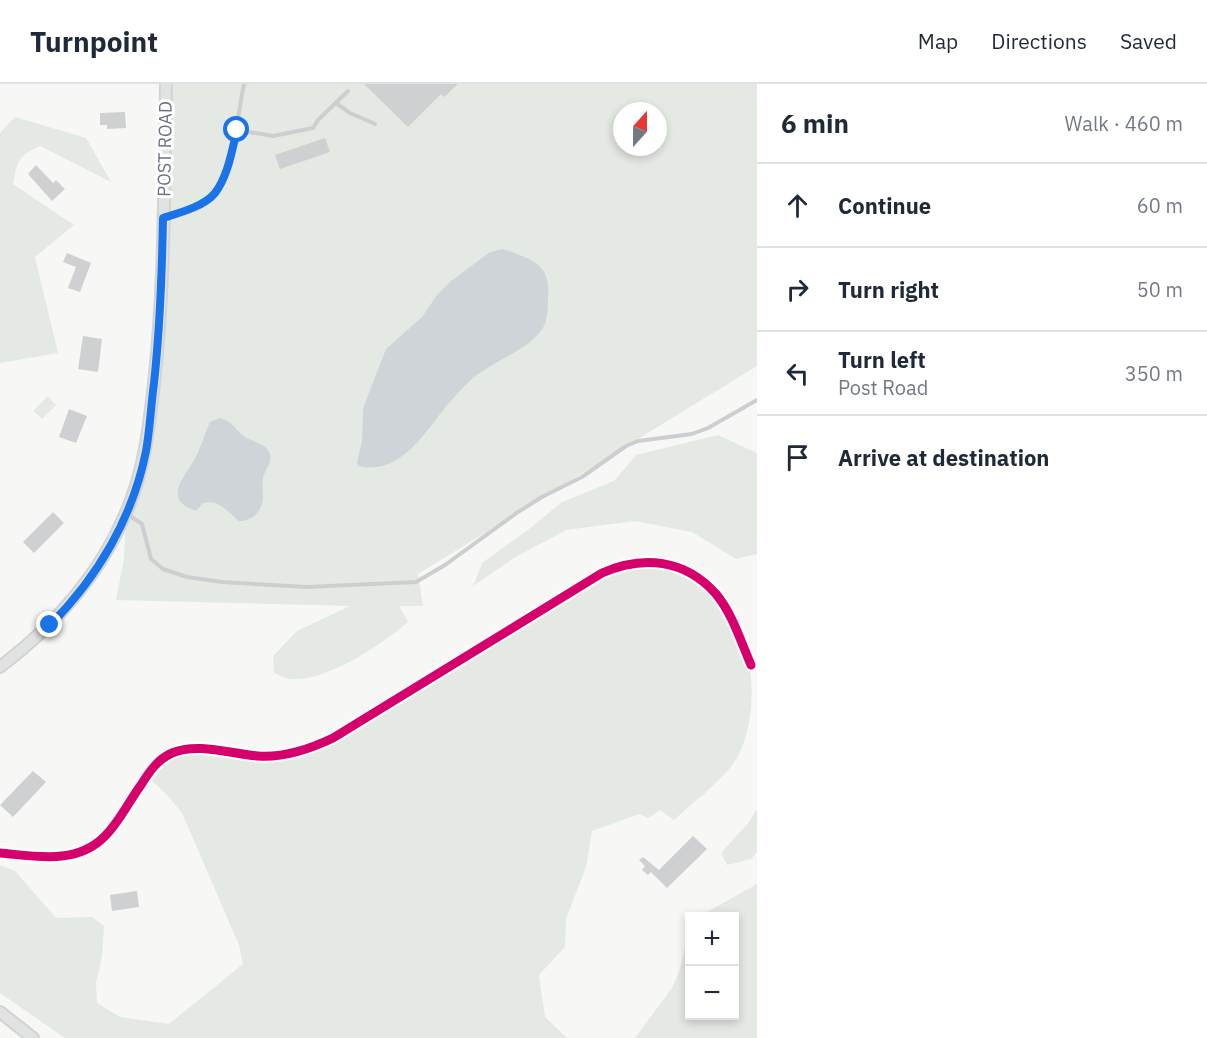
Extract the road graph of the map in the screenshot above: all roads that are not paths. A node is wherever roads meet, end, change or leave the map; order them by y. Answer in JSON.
{"nodes":[{"id":1,"x":166,"y":84,"type":"edge"},
{"id":2,"x":244,"y":84,"type":"edge"},
{"id":3,"x":348,"y":91,"type":"dead end"},
{"id":4,"x":336,"y":103,"type":"junction"},
{"id":5,"x":375,"y":124,"type":"dead end"},
{"id":6,"x":237,"y":130,"type":"junction"},
{"id":7,"x":163,"y":218,"type":"junction"},
{"id":8,"x":757,"y":400,"type":"edge"},
{"id":9,"x":126,"y":514,"type":"junction"},
{"id":10,"x":751,"y":665,"type":"dead end"},
{"id":11,"x":0,"y":667,"type":"edge"},
{"id":12,"x":0,"y":853,"type":"edge"},
{"id":13,"x":0,"y":1012,"type":"edge"},
{"id":14,"x":33,"y":1038,"type":"edge"}],
"edges":[{"from":1,"to":7,"type":"main road","name":"POST ROAD"},
{"from":2,"to":6,"type":"lane"},
{"from":3,"to":4,"type":"lane"},
{"from":4,"to":5,"type":"lane"},
{"from":4,"to":6,"type":"lane"},
{"from":6,"to":7,"type":"lane"},
{"from":7,"to":9,"type":"main road","name":"POST ROAD"},
{"from":8,"to":9,"type":"lane"},
{"from":9,"to":11,"type":"main road","name":"POST ROAD"},
{"from":10,"to":12,"type":"street"},
{"from":13,"to":14,"type":"main road"}]}
